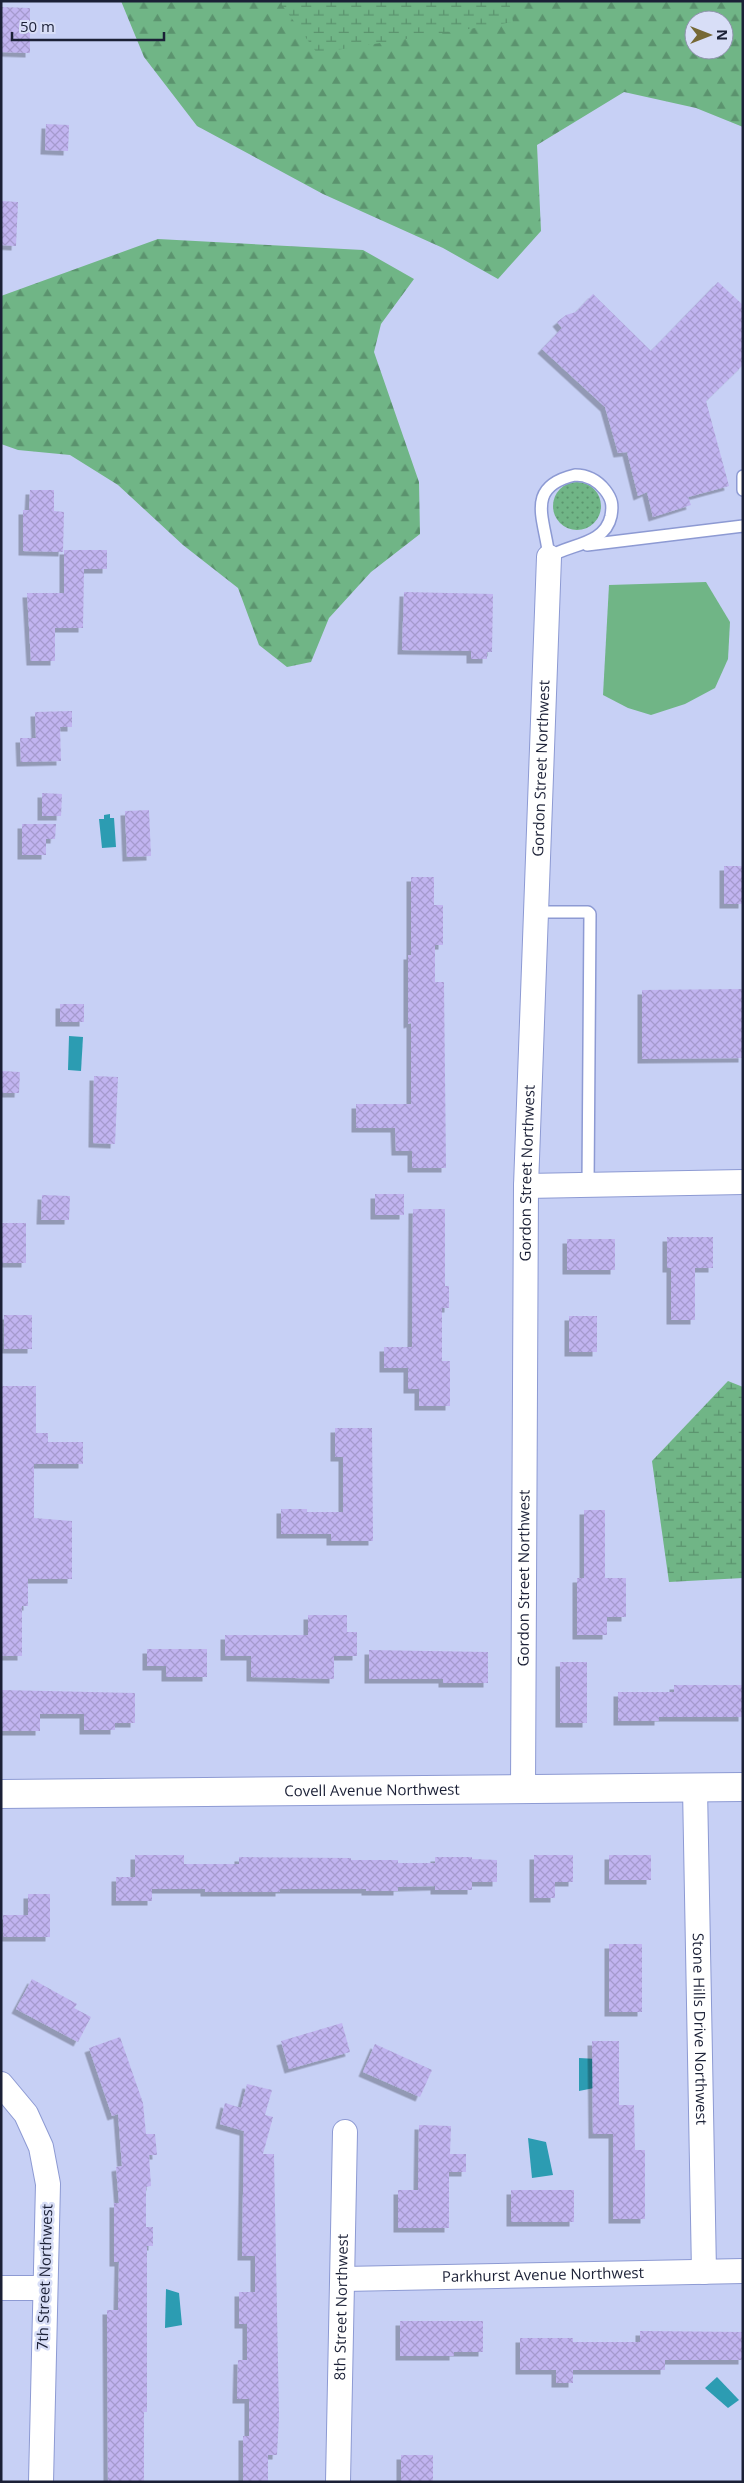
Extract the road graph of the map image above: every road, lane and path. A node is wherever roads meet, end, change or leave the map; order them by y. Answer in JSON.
{"nodes":[{"id":1,"x":743,"y":476,"type":"edge"},
{"id":2,"x":743,"y":490,"type":"edge"},
{"id":3,"x":743,"y":526,"type":"edge"},
{"id":4,"x":580,"y":546,"type":"junction"},
{"id":5,"x":549,"y":557,"type":"junction"},
{"id":6,"x":536,"y":912,"type":"junction"},
{"id":7,"x":743,"y":1182,"type":"edge"},
{"id":8,"x":588,"y":1185,"type":"junction"},
{"id":9,"x":526,"y":1186,"type":"junction"},
{"id":10,"x":743,"y":1787,"type":"edge"},
{"id":11,"x":696,"y":1788,"type":"junction"},
{"id":12,"x":523,"y":1789,"type":"junction"},
{"id":13,"x":1,"y":1794,"type":"edge"},
{"id":14,"x":1,"y":2084,"type":"edge"},
{"id":15,"x":345,"y":2132,"type":"dead end"},
{"id":16,"x":743,"y":2271,"type":"edge"},
{"id":17,"x":704,"y":2272,"type":"junction"},
{"id":18,"x":343,"y":2278,"type":"junction"},
{"id":19,"x":1,"y":2288,"type":"edge"},
{"id":20,"x":44,"y":2288,"type":"junction"},
{"id":21,"x":41,"y":2482,"type":"edge"},
{"id":22,"x":338,"y":2482,"type":"edge"}],
"edges":[{"from":1,"to":2,"type":"lane"},
{"from":3,"to":4,"type":"lane"},
{"from":4,"to":5,"type":"lane"},
{"from":4,"to":5,"type":"lane"},
{"from":5,"to":6,"type":"street","name":"Gordon Street Northwest"},
{"from":6,"to":8,"type":"lane"},
{"from":6,"to":9,"type":"street","name":"Gordon Street Northwest"},
{"from":7,"to":8,"type":"street"},
{"from":8,"to":9,"type":"street"},
{"from":9,"to":12,"type":"street","name":"Gordon Street Northwest"},
{"from":10,"to":11,"type":"street","name":"Covell Avenue Northwest"},
{"from":11,"to":12,"type":"street","name":"Covell Avenue Northwest"},
{"from":11,"to":17,"type":"street","name":"Stone Hills Drive Northwest"},
{"from":12,"to":13,"type":"street","name":"Covell Avenue Northwest"},
{"from":14,"to":20,"type":"street","name":"7th Street Northwest"},
{"from":15,"to":18,"type":"street","name":"8th Street Northwest"},
{"from":16,"to":17,"type":"street","name":"Parkhurst Avenue Northwest"},
{"from":17,"to":18,"type":"street","name":"Parkhurst Avenue Northwest"},
{"from":18,"to":22,"type":"street","name":"8th Street Northwest"},
{"from":19,"to":20,"type":"street"},
{"from":20,"to":21,"type":"street","name":"7th Street Northwest"}]}
